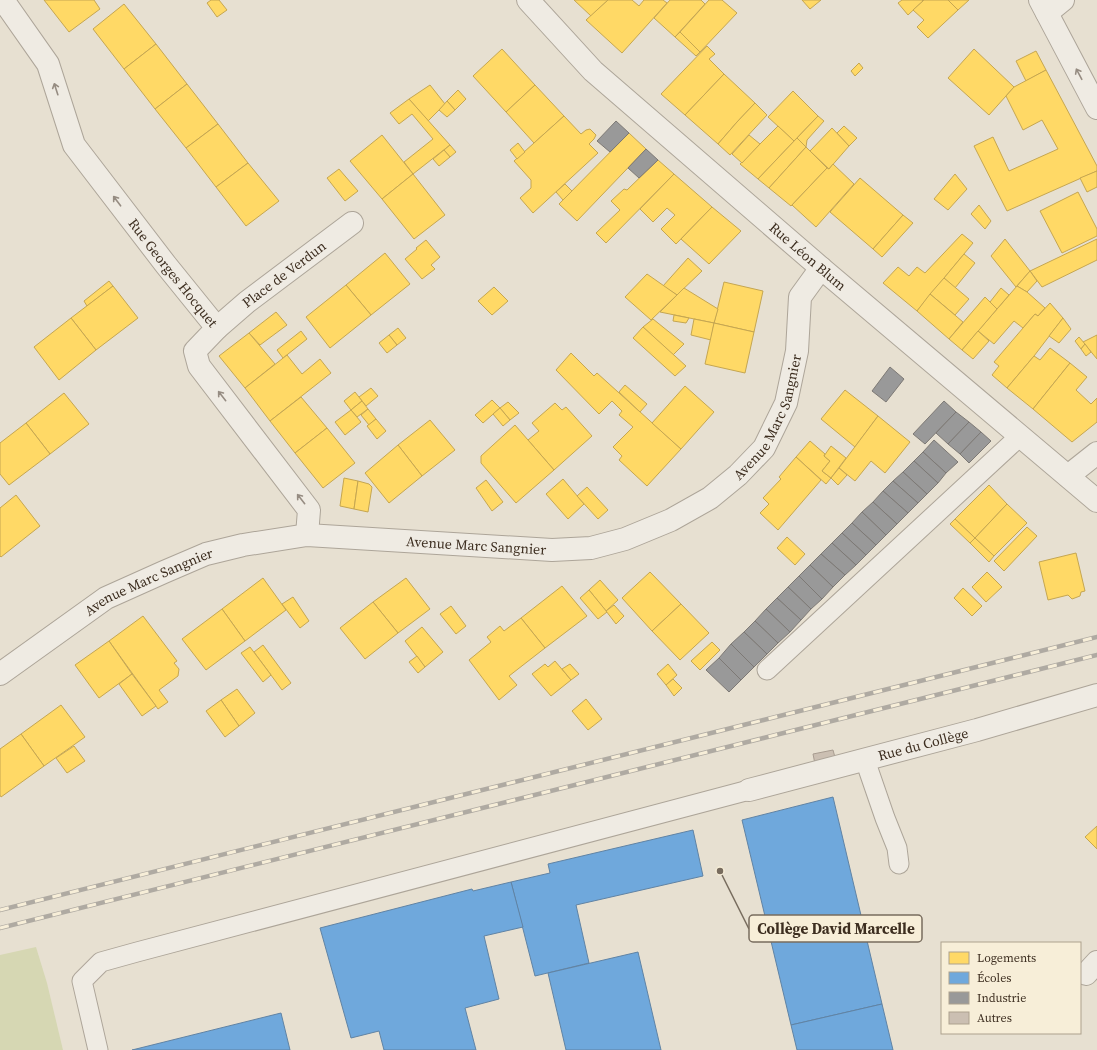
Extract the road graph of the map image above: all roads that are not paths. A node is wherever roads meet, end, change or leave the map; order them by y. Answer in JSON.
{"nodes":[{"id":1,"x":3,"y":0,"type":"edge"},
{"id":2,"x":528,"y":0,"type":"edge"},
{"id":3,"x":1050,"y":4,"type":"edge"},
{"id":4,"x":1097,"y":108,"type":"edge"},
{"id":5,"x":352,"y":223,"type":"dead end"},
{"id":6,"x":821,"y":268,"type":"junction"},
{"id":7,"x":217,"y":328,"type":"junction"},
{"id":8,"x":1020,"y":436,"type":"junction"},
{"id":9,"x":1097,"y":453,"type":"edge"},
{"id":10,"x":1068,"y":476,"type":"junction"},
{"id":11,"x":1097,"y":501,"type":"edge"},
{"id":12,"x":307,"y":535,"type":"junction"},
{"id":13,"x":767,"y":670,"type":"dead end"},
{"id":14,"x":0,"y":674,"type":"edge"},
{"id":15,"x":1097,"y":695,"type":"edge"},
{"id":16,"x":865,"y":760,"type":"junction"},
{"id":17,"x":749,"y":790,"type":"joint"},
{"id":18,"x":899,"y":864,"type":"dead end"},
{"id":19,"x":98,"y":1050,"type":"edge"}],
"edges":[{"from":7,"to":1,"type":"street","name":"Rue Georges Hocquet","one_way":true},
{"from":2,"to":6,"type":"street","name":"Rue Léon Blum"},
{"from":4,"to":3,"type":"street","one_way":true},
{"from":5,"to":7,"type":"street","name":"Place de Verdun"},
{"from":6,"to":8,"type":"street","name":"Rue Léon Blum"},
{"from":6,"to":12,"type":"street","name":"Avenue Marc Sangnier"},
{"from":12,"to":7,"type":"street","name":"Rue Georges Hocquet","one_way":true},
{"from":8,"to":10,"type":"street","name":"Rue Léon Blum"},
{"from":8,"to":13,"type":"lane"},
{"from":9,"to":10,"type":"street"},
{"from":10,"to":11,"type":"street","name":"Rue Léon Blum"},
{"from":12,"to":14,"type":"street","name":"Avenue Marc Sangnier"},
{"from":15,"to":16,"type":"street","name":"Rue du Collège"},
{"from":16,"to":17,"type":"street","name":"Rue du Collège"},
{"from":16,"to":18,"type":"lane"},
{"from":17,"to":19,"type":"lane"}]}
